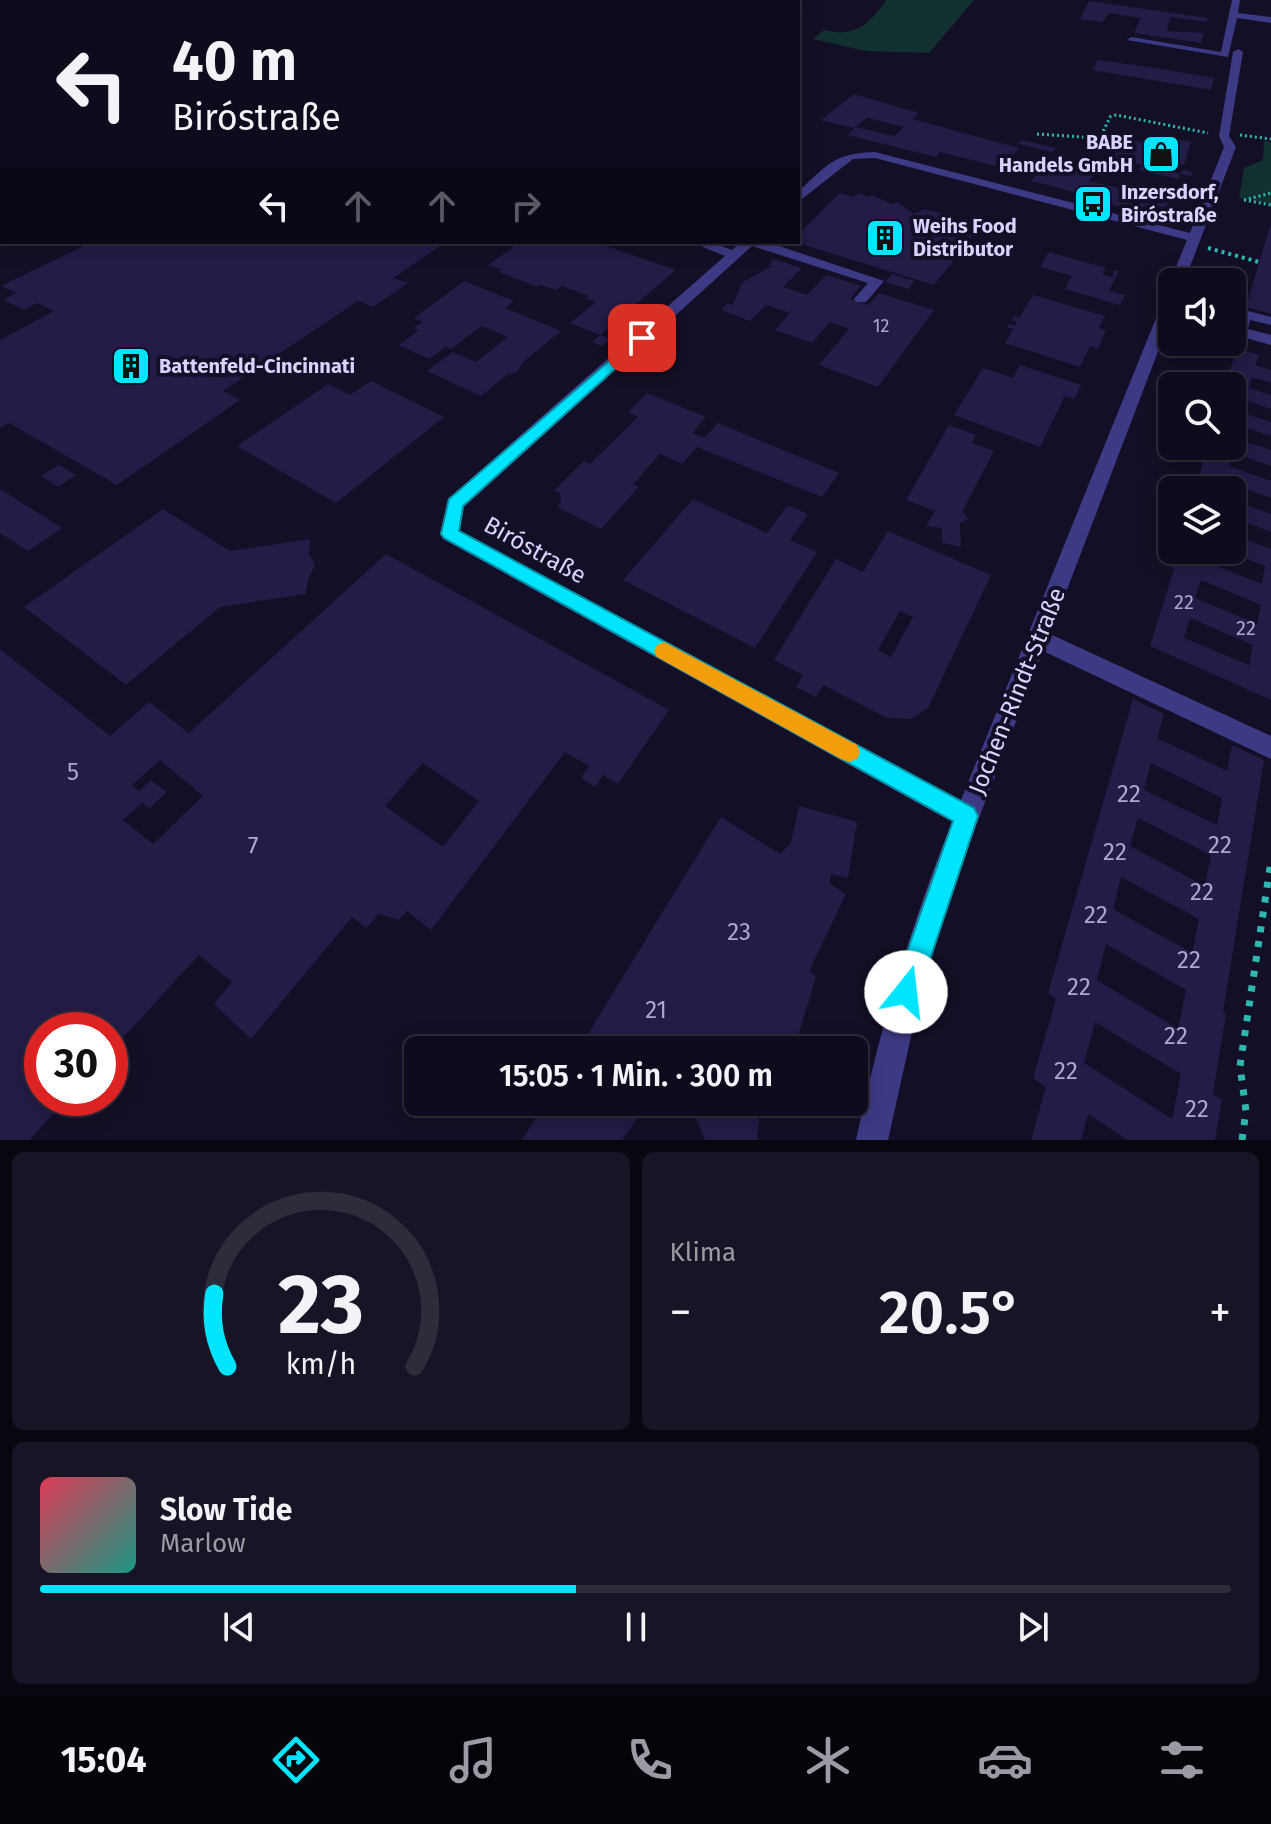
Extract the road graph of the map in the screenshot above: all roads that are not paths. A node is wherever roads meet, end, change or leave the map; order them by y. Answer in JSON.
{"nodes":[{"id":1,"x":1236,"y":0,"type":"edge"},
{"id":2,"x":1233,"y":15,"type":"junction"},
{"id":3,"x":1271,"y":20,"type":"edge"},
{"id":4,"x":1131,"y":40,"type":"dead end"},
{"id":5,"x":1225,"y":55,"type":"junction"},
{"id":6,"x":800,"y":196,"type":"edge"},
{"id":7,"x":1193,"y":241,"type":"junction"},
{"id":8,"x":722,"y":244,"type":"edge"},
{"id":9,"x":746,"y":246,"type":"edge"},
{"id":10,"x":1182,"y":268,"type":"edge"},
{"id":11,"x":861,"y":299,"type":"dead end"},
{"id":12,"x":1246,"y":316,"type":"edge"},
{"id":13,"x":1271,"y":321,"type":"edge"},
{"id":14,"x":1246,"y":333,"type":"edge"},
{"id":15,"x":1158,"y":337,"type":"edge"},
{"id":16,"x":1271,"y":340,"type":"edge"},
{"id":17,"x":1039,"y":639,"type":"junction"},
{"id":18,"x":1271,"y":748,"type":"edge"},
{"id":19,"x":966,"y":816,"type":"junction"},
{"id":20,"x":872,"y":1140,"type":"edge"}],
"edges":[{"from":1,"to":2,"type":"street"},
{"from":2,"to":3,"type":"street"},
{"from":2,"to":5,"type":"street"},
{"from":4,"to":5,"type":"street"},
{"from":5,"to":7,"type":"street"},
{"from":6,"to":7,"type":"street"},
{"from":7,"to":10,"type":"street"},
{"from":8,"to":9,"type":"street"},
{"from":9,"to":11,"type":"street"},
{"from":9,"to":19,"type":"street","name":"Biróstraße"},
{"from":12,"to":13,"type":"street"},
{"from":14,"to":16,"type":"street"},
{"from":15,"to":17,"type":"street","name":"Jochen-Rindt-Straße"},
{"from":17,"to":18,"type":"street"},
{"from":17,"to":19,"type":"street","name":"Jochen-Rindt-Straße"},
{"from":19,"to":20,"type":"street","name":"Jochen-Rindt-Straße"}]}
